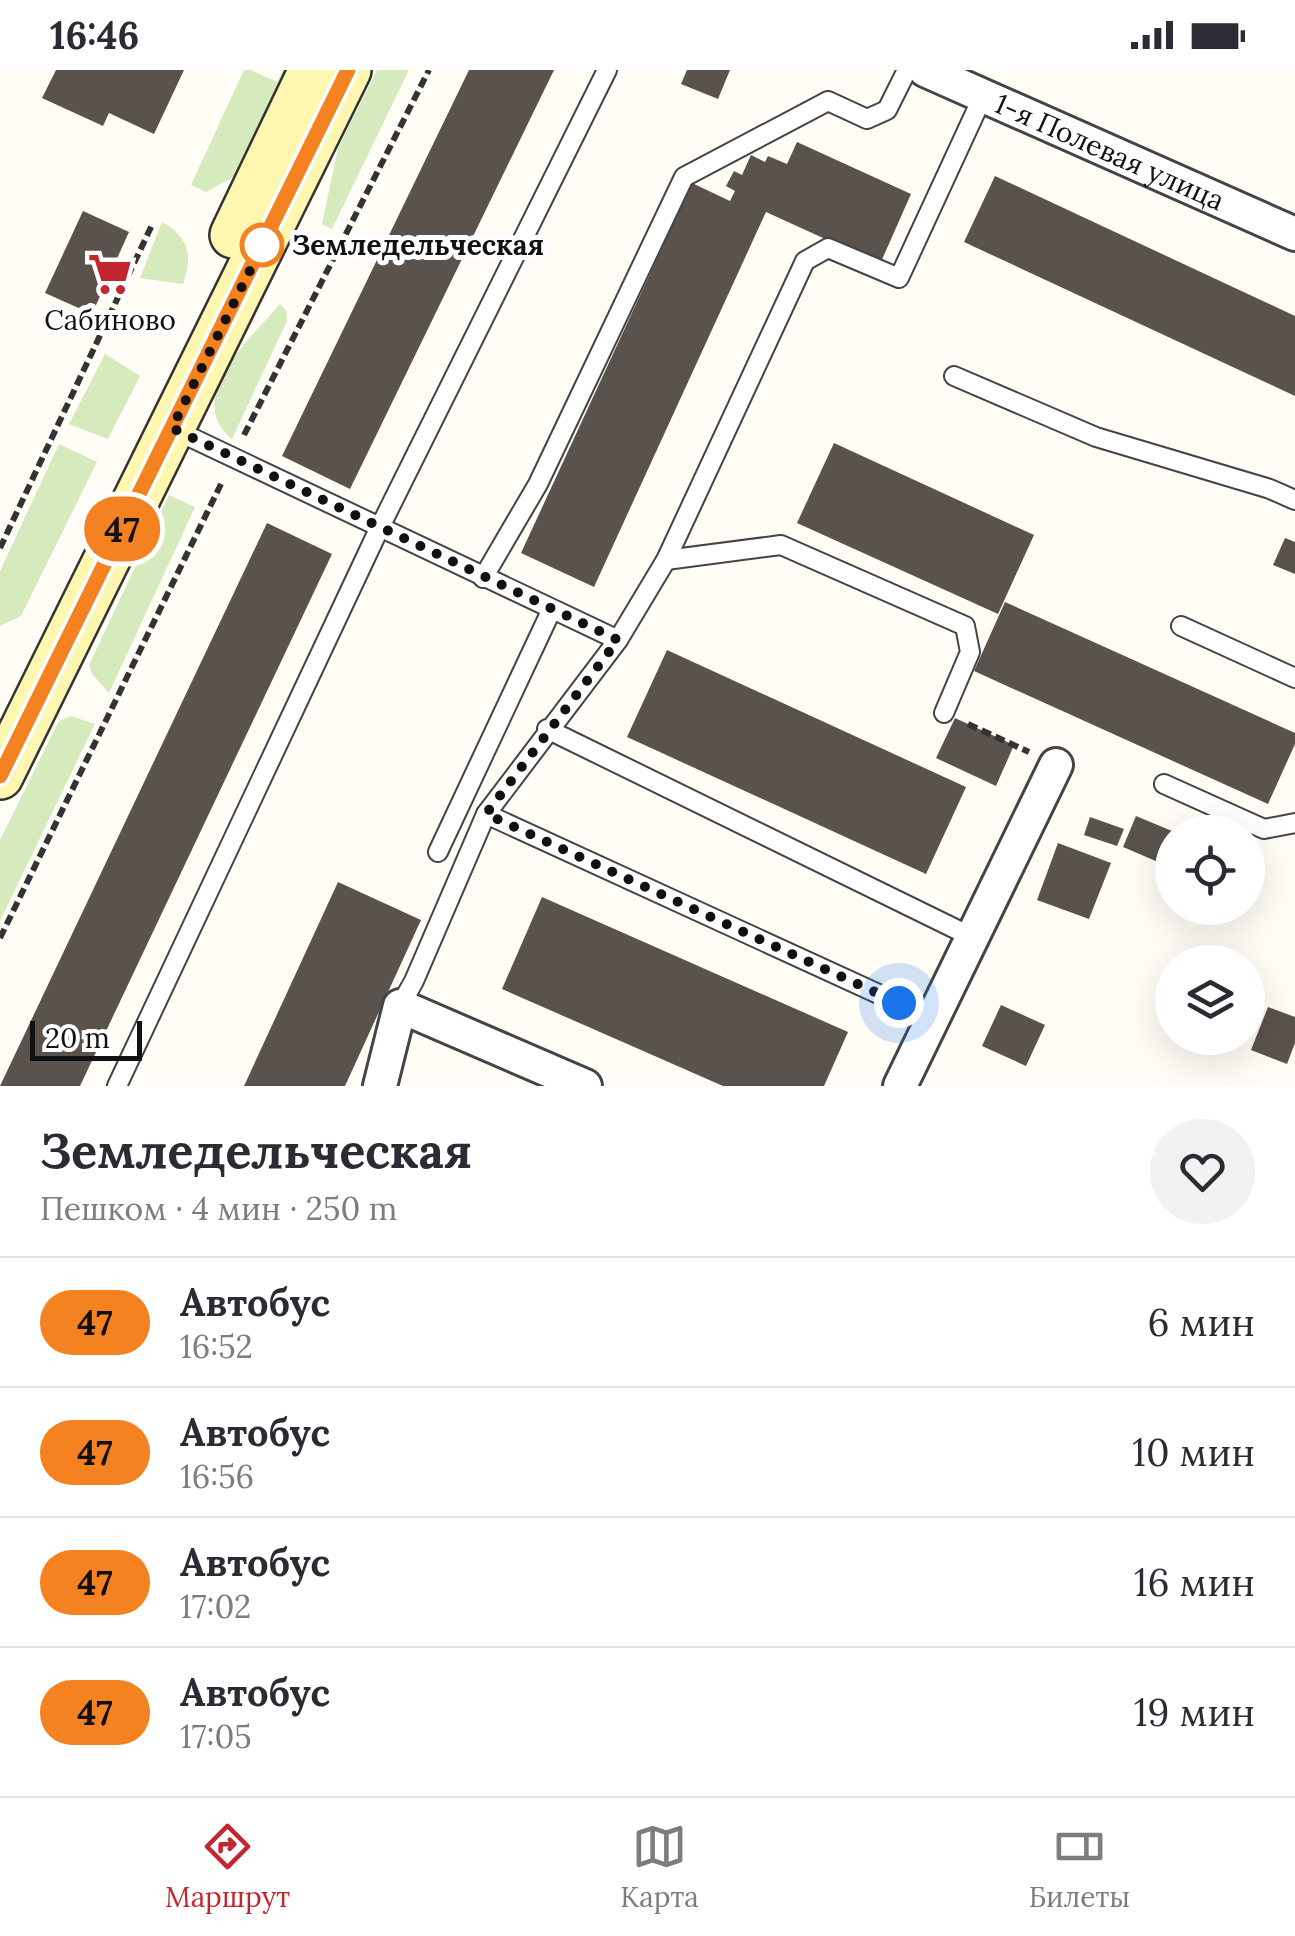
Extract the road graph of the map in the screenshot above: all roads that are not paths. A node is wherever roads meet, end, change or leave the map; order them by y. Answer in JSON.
{"nodes":[{"id":1,"x":312,"y":70,"type":"edge"},
{"id":2,"x":348,"y":70,"type":"edge"},
{"id":3,"x":607,"y":70,"type":"edge"},
{"id":4,"x":907,"y":70,"type":"edge"},
{"id":5,"x":925,"y":70,"type":"edge"},
{"id":6,"x":984,"y":96,"type":"junction"},
{"id":7,"x":254,"y":227,"type":"junction"},
{"id":8,"x":1295,"y":234,"type":"edge"},
{"id":9,"x":954,"y":376,"type":"dead end"},
{"id":10,"x":172,"y":428,"type":"junction"},
{"id":11,"x":1295,"y":500,"type":"edge"},
{"id":12,"x":379,"y":529,"type":"junction"},
{"id":13,"x":666,"y":560,"type":"junction"},
{"id":14,"x":484,"y":578,"type":"junction"},
{"id":15,"x":551,"y":610,"type":"junction"},
{"id":16,"x":1180,"y":626,"type":"dead end"},
{"id":17,"x":618,"y":640,"type":"junction"},
{"id":18,"x":1295,"y":678,"type":"edge"},
{"id":19,"x":0,"y":711,"type":"edge"},
{"id":20,"x":944,"y":713,"type":"road end"},
{"id":21,"x":548,"y":729,"type":"junction"},
{"id":22,"x":1056,"y":765,"type":"road end"},
{"id":23,"x":0,"y":776,"type":"edge"},
{"id":24,"x":1164,"y":784,"type":"dead end"},
{"id":25,"x":486,"y":814,"type":"junction"},
{"id":26,"x":1295,"y":823,"type":"edge"},
{"id":27,"x":438,"y":852,"type":"dead end"},
{"id":28,"x":974,"y":938,"type":"junction"},
{"id":29,"x":400,"y":1006,"type":"junction"},
{"id":30,"x":933,"y":1019,"type":"junction"},
{"id":31,"x":117,"y":1086,"type":"edge"},
{"id":32,"x":380,"y":1086,"type":"edge"},
{"id":33,"x":585,"y":1086,"type":"edge"},
{"id":34,"x":900,"y":1086,"type":"edge"}],
"edges":[{"from":1,"to":7,"type":"main road"},
{"from":2,"to":7,"type":"main road"},
{"from":3,"to":12,"type":"lane"},
{"from":4,"to":14,"type":"lane"},
{"from":5,"to":6,"type":"street","name":"1-я Полевая улица"},
{"from":6,"to":8,"type":"street","name":"1-я Полевая улица"},
{"from":6,"to":13,"type":"lane"},
{"from":7,"to":10,"type":"main road"},
{"from":7,"to":19,"type":"main road"},
{"from":9,"to":11,"type":"lane"},
{"from":10,"to":12,"type":"lane"},
{"from":10,"to":23,"type":"main road"},
{"from":12,"to":14,"type":"lane"},
{"from":12,"to":31,"type":"lane"},
{"from":13,"to":17,"type":"lane"},
{"from":13,"to":20,"type":"lane"},
{"from":14,"to":15,"type":"lane"},
{"from":15,"to":17,"type":"lane"},
{"from":15,"to":27,"type":"lane"},
{"from":16,"to":18,"type":"lane"},
{"from":17,"to":21,"type":"lane"},
{"from":21,"to":25,"type":"lane"},
{"from":21,"to":28,"type":"lane"},
{"from":22,"to":28,"type":"street"},
{"from":24,"to":26,"type":"lane"},
{"from":25,"to":29,"type":"lane"},
{"from":25,"to":30,"type":"lane"},
{"from":28,"to":30,"type":"street"},
{"from":29,"to":32,"type":"street"},
{"from":29,"to":33,"type":"street"},
{"from":30,"to":34,"type":"street"}]}
